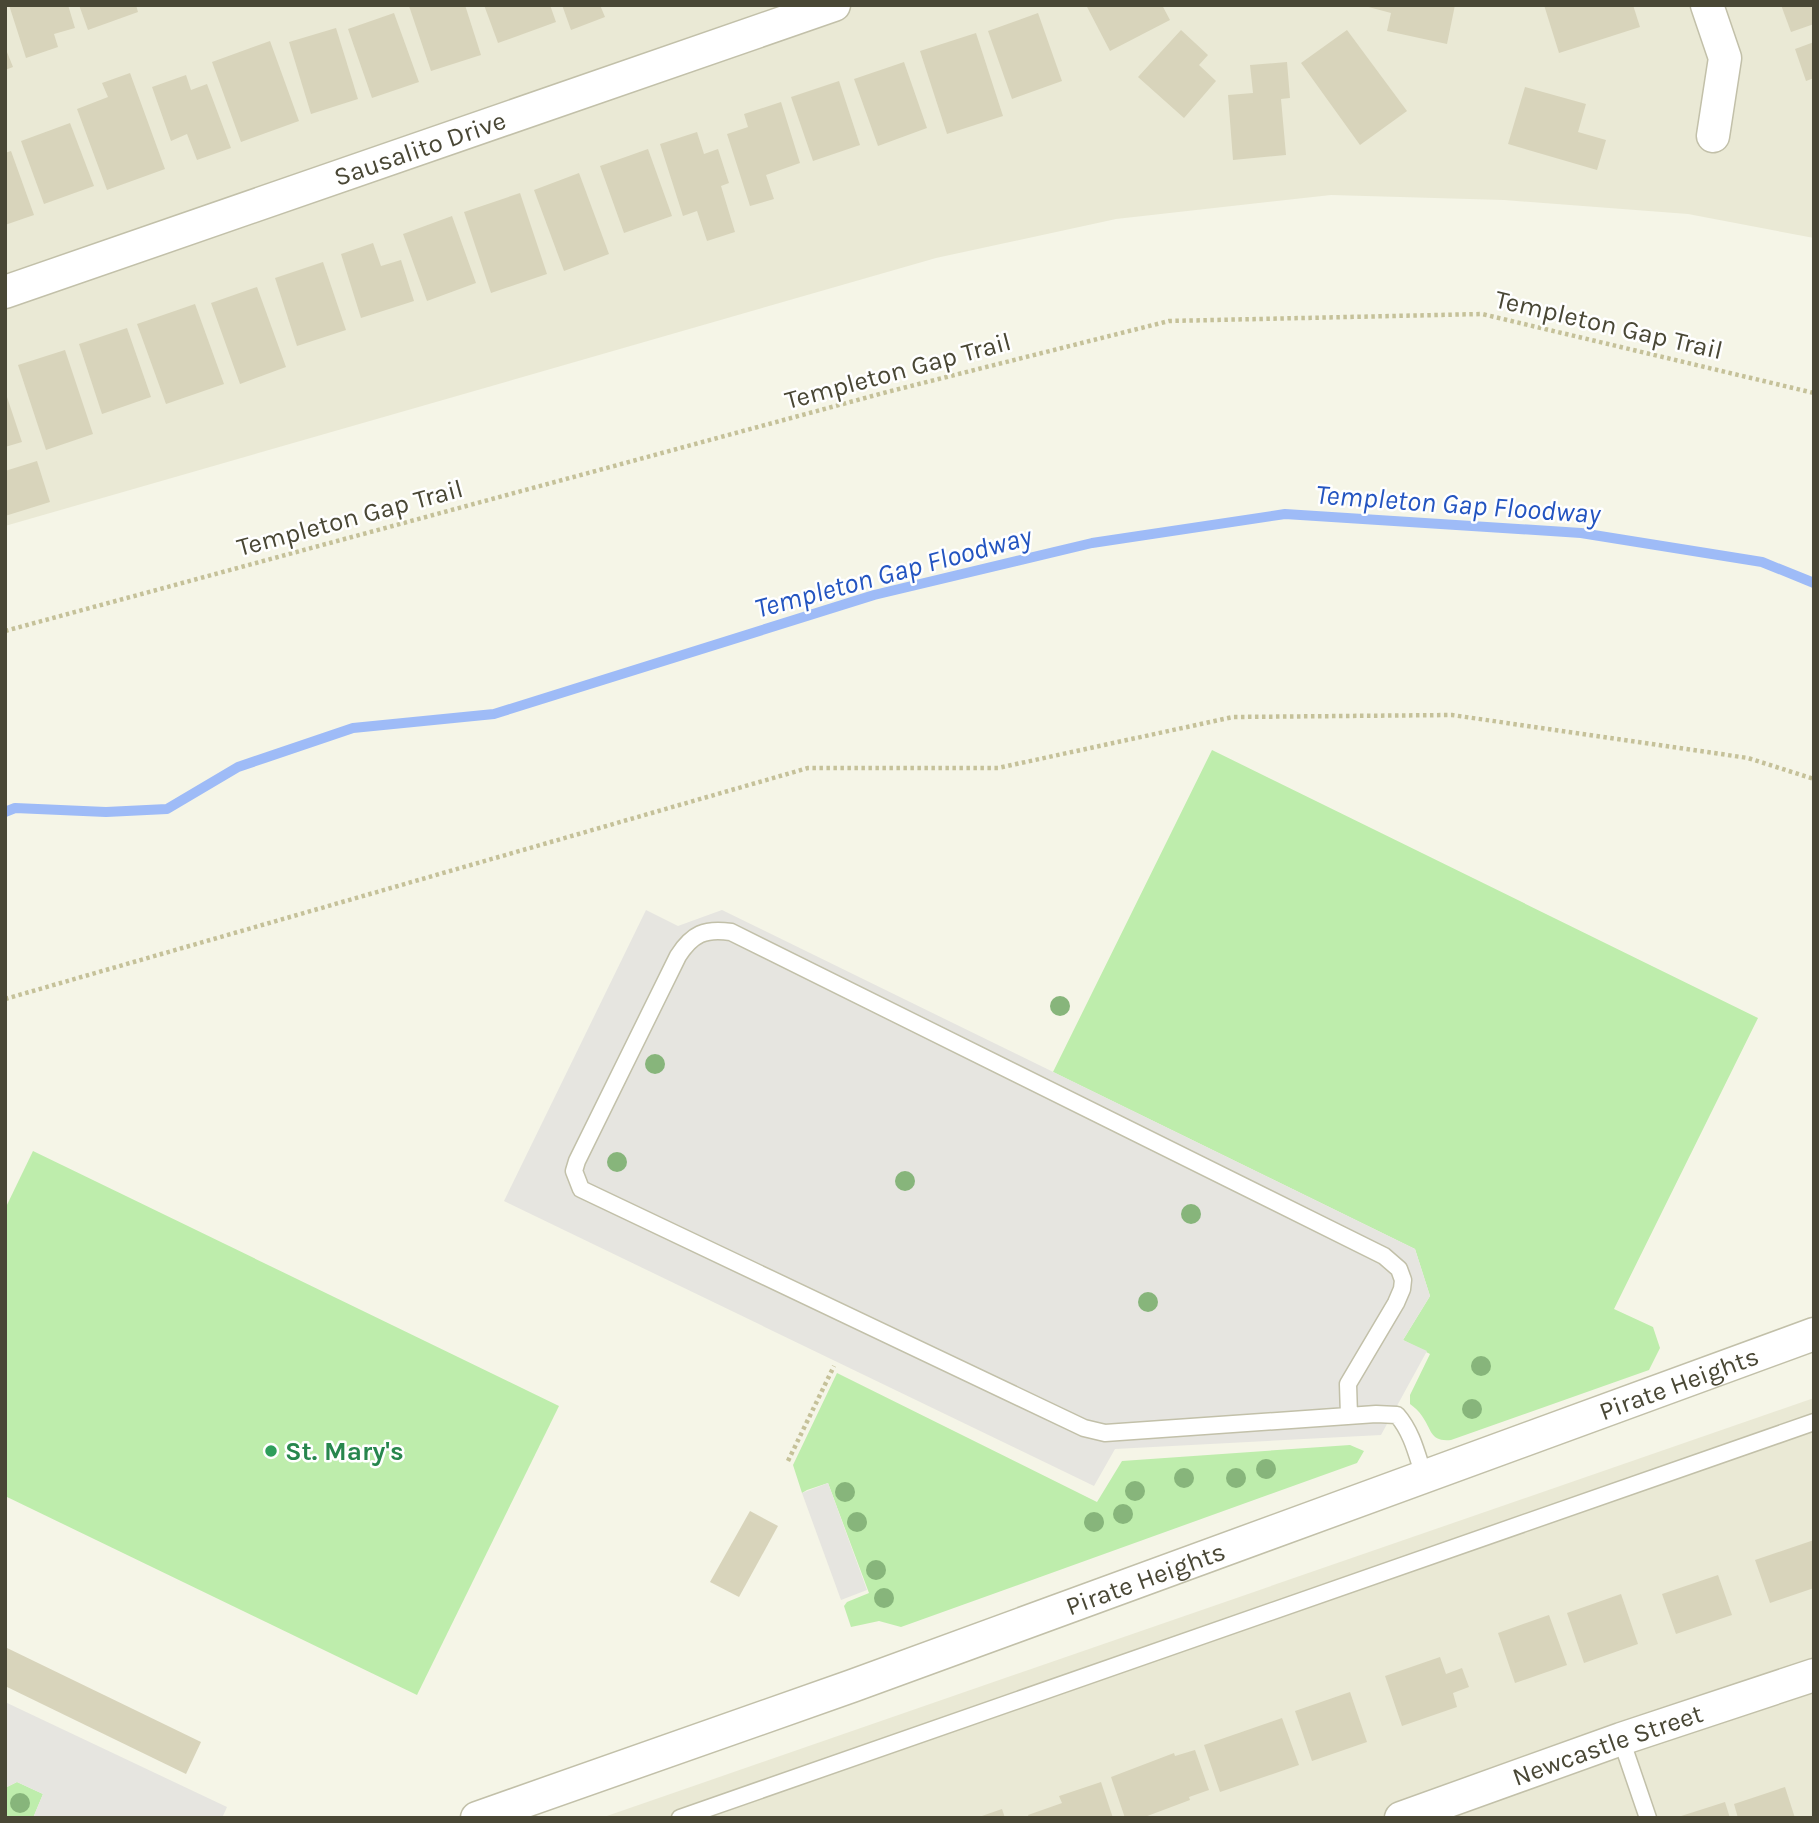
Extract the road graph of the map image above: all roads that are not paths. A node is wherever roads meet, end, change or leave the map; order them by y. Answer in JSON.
{"nodes":[{"id":1,"x":834,"y":5,"type":"edge"},
{"id":2,"x":1707,"y":5,"type":"edge"},
{"id":3,"x":1713,"y":136,"type":"dead end"},
{"id":4,"x":5,"y":292,"type":"edge"},
{"id":5,"x":1814,"y":1334,"type":"edge"},
{"id":6,"x":1349,"y":1416,"type":"junction"},
{"id":7,"x":1814,"y":1422,"type":"edge"},
{"id":8,"x":1424,"y":1476,"type":"junction"},
{"id":9,"x":1814,"y":1675,"type":"edge"},
{"id":10,"x":1622,"y":1739,"type":"junction"},
{"id":11,"x":1404,"y":1817,"type":"edge"},
{"id":12,"x":477,"y":1818,"type":"edge"},
{"id":13,"x":680,"y":1818,"type":"edge"},
{"id":14,"x":1648,"y":1818,"type":"edge"}],
"edges":[{"from":1,"to":4,"type":"street","name":"Sausalito Drive"},
{"from":2,"to":3,"type":"street"},
{"from":5,"to":8,"type":"street","name":"Pirate Heights"},
{"from":6,"to":6,"type":"lane"},
{"from":6,"to":8,"type":"lane"},
{"from":7,"to":13,"type":"lane"},
{"from":8,"to":12,"type":"street","name":"Pirate Heights"},
{"from":9,"to":10,"type":"street","name":"Newcastle Street"},
{"from":10,"to":11,"type":"street","name":"Newcastle Street"},
{"from":10,"to":14,"type":"lane"}]}
